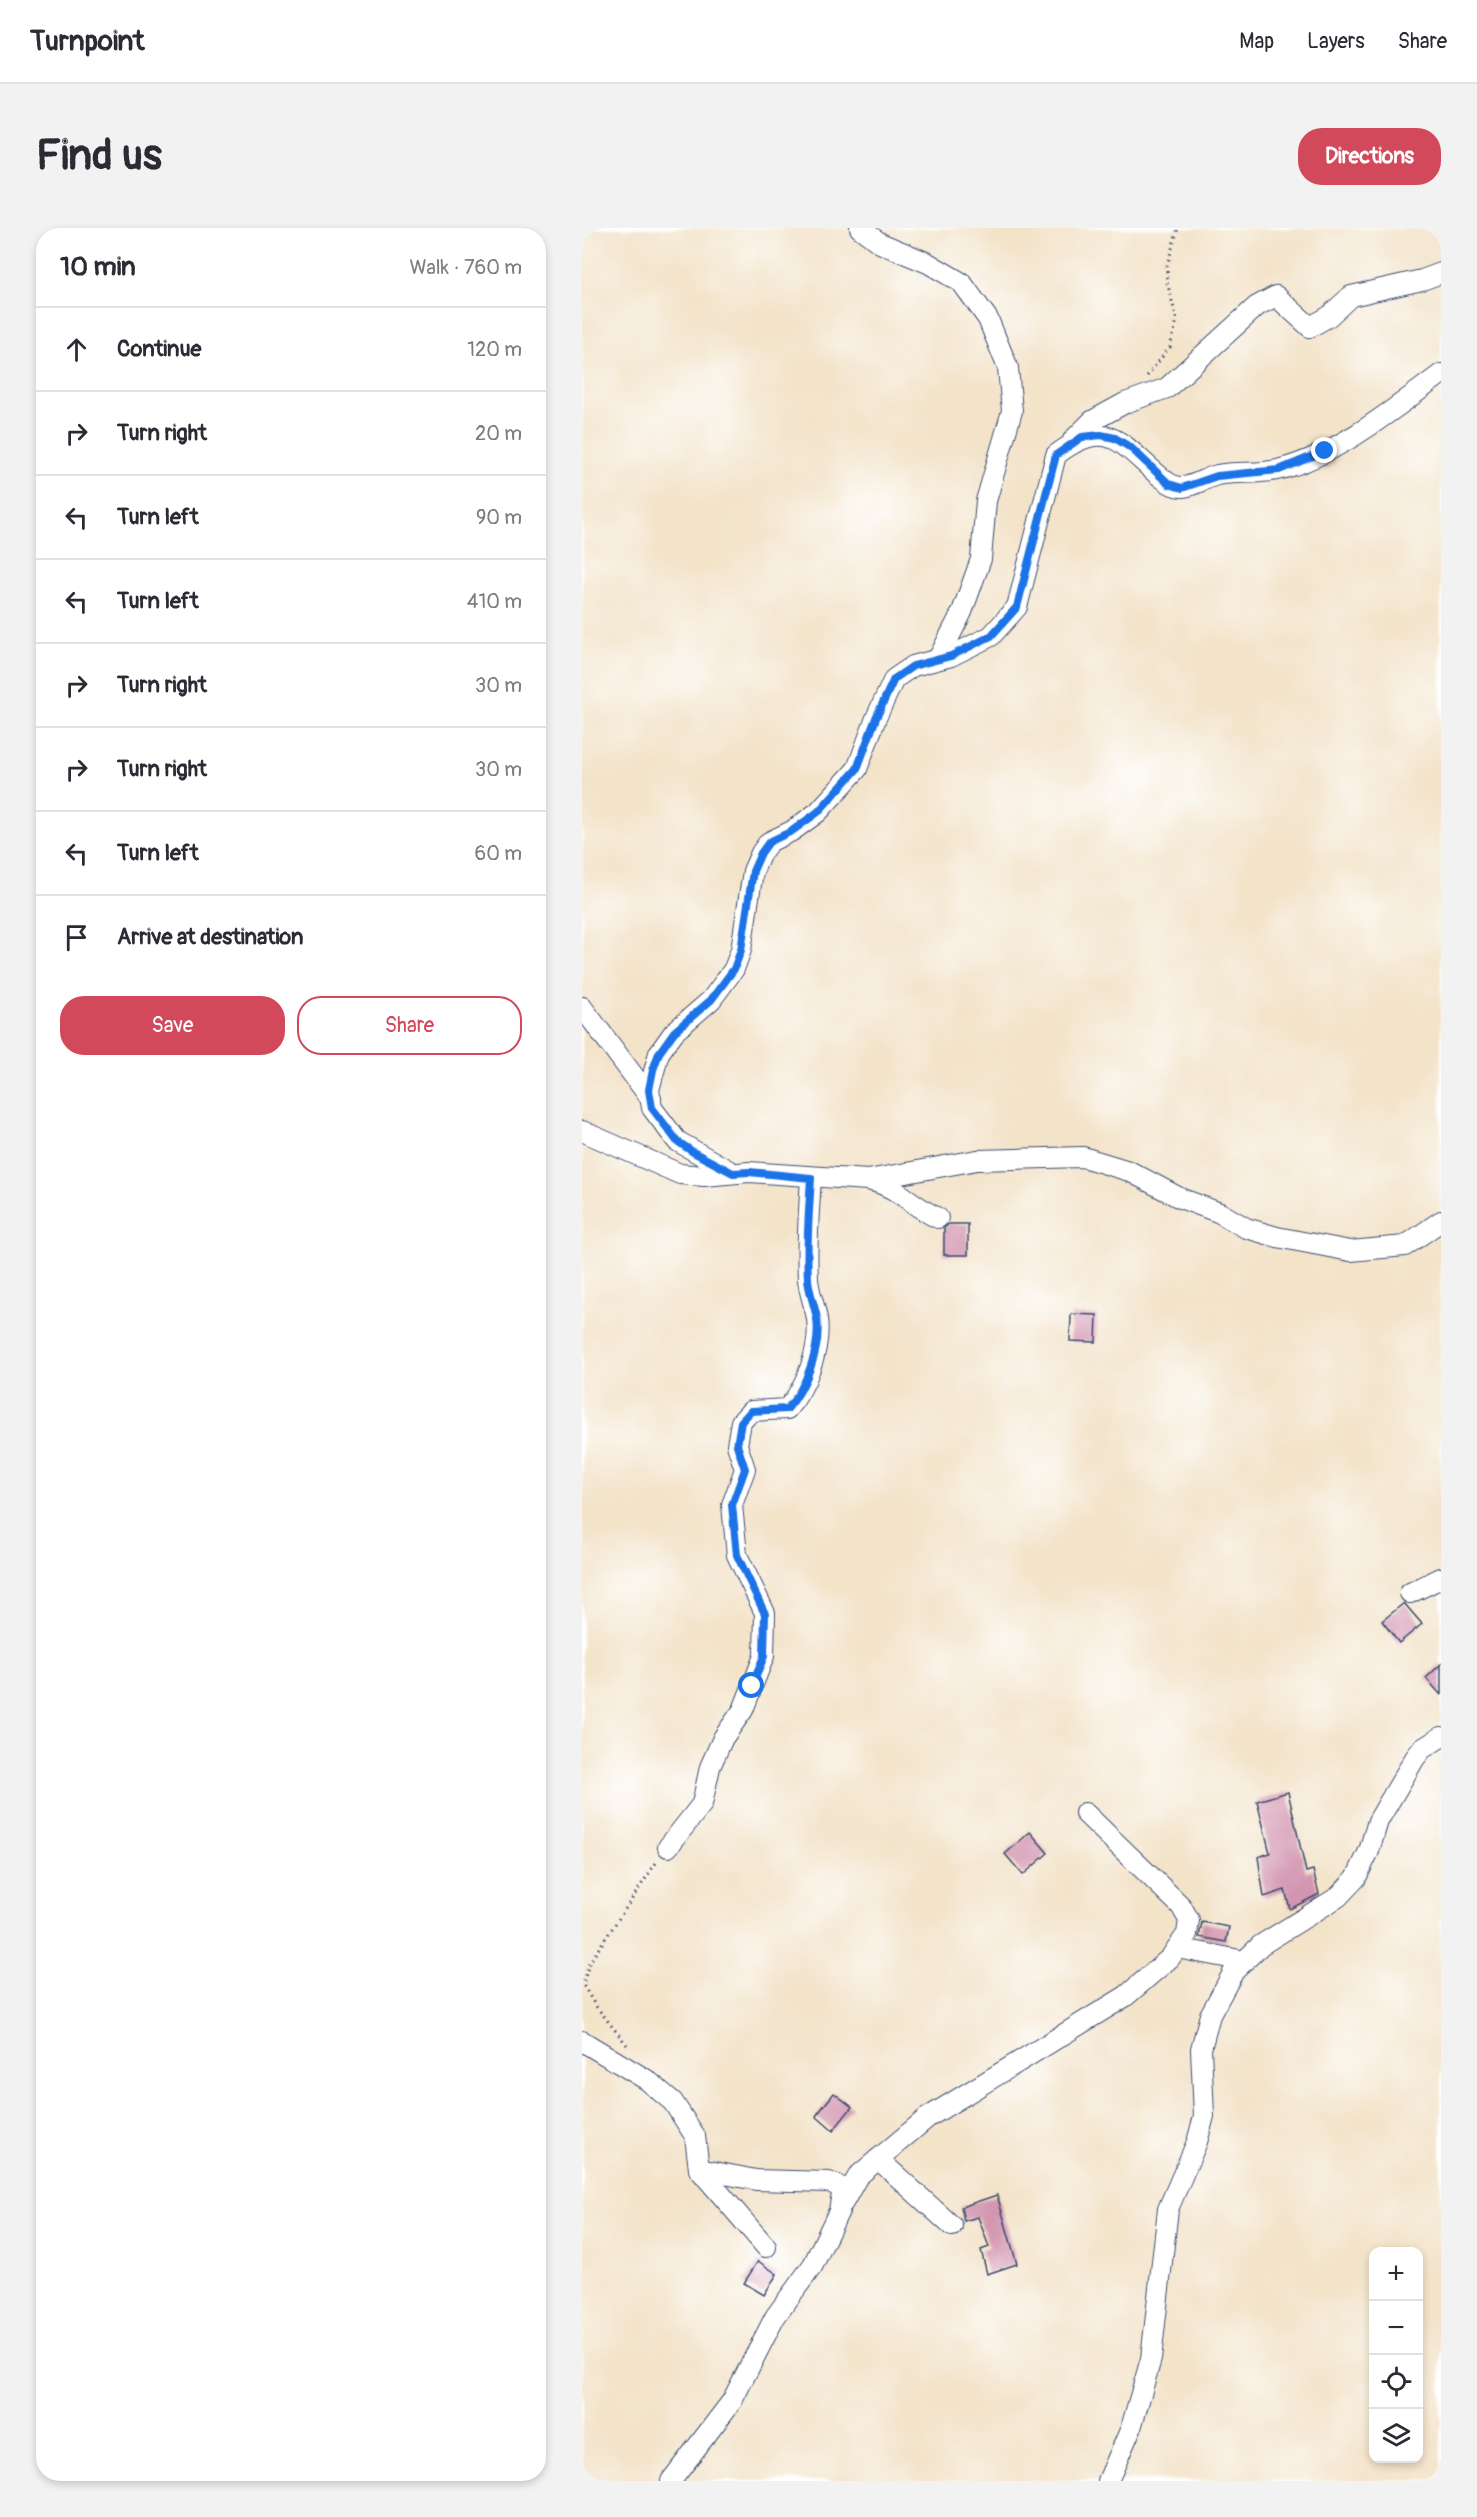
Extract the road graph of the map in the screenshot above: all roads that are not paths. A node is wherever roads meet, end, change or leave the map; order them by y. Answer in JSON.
{"nodes":[{"id":1,"x":860,"y":228,"type":"edge"},
{"id":2,"x":1441,"y":273,"type":"edge"},
{"id":3,"x":1441,"y":374,"type":"edge"},
{"id":4,"x":1066,"y":447,"type":"junction"},
{"id":5,"x":938,"y":659,"type":"junction"},
{"id":6,"x":582,"y":1007,"type":"edge"},
{"id":7,"x":651,"y":1099,"type":"junction"},
{"id":8,"x":582,"y":1131,"type":"edge"},
{"id":9,"x":733,"y":1173,"type":"junction"},
{"id":10,"x":811,"y":1178,"type":"junction"},
{"id":11,"x":868,"y":1180,"type":"junction"},
{"id":12,"x":938,"y":1218,"type":"dead end"},
{"id":13,"x":1441,"y":1221,"type":"edge"},
{"id":14,"x":1441,"y":1578,"type":"edge"},
{"id":15,"x":1410,"y":1593,"type":"dead end"},
{"id":16,"x":1441,"y":1737,"type":"edge"},
{"id":17,"x":1085,"y":1813,"type":"dead end"},
{"id":18,"x":669,"y":1847,"type":"road end"},
{"id":19,"x":1177,"y":1948,"type":"junction"},
{"id":20,"x":1245,"y":1960,"type":"junction"},
{"id":21,"x":582,"y":2041,"type":"edge"},
{"id":22,"x":878,"y":2159,"type":"junction"},
{"id":23,"x":699,"y":2169,"type":"junction"},
{"id":24,"x":839,"y":2211,"type":"junction"},
{"id":25,"x":952,"y":2226,"type":"dead end"},
{"id":26,"x":766,"y":2247,"type":"dead end"},
{"id":27,"x":671,"y":2481,"type":"edge"},
{"id":28,"x":1108,"y":2481,"type":"edge"}],
"edges":[{"from":1,"to":5,"type":"street"},
{"from":2,"to":4,"type":"street"},
{"from":3,"to":4,"type":"street"},
{"from":4,"to":5,"type":"street"},
{"from":5,"to":7,"type":"street"},
{"from":6,"to":7,"type":"street"},
{"from":7,"to":9,"type":"street"},
{"from":8,"to":9,"type":"street"},
{"from":9,"to":10,"type":"street"},
{"from":10,"to":11,"type":"street"},
{"from":10,"to":18,"type":"street"},
{"from":11,"to":12,"type":"street"},
{"from":11,"to":13,"type":"street"},
{"from":14,"to":15,"type":"street"},
{"from":16,"to":20,"type":"street"},
{"from":17,"to":19,"type":"street"},
{"from":19,"to":20,"type":"street"},
{"from":19,"to":22,"type":"street"},
{"from":20,"to":28,"type":"street"},
{"from":21,"to":23,"type":"street"},
{"from":22,"to":24,"type":"street"},
{"from":22,"to":25,"type":"street"},
{"from":23,"to":24,"type":"street"},
{"from":23,"to":26,"type":"street"},
{"from":24,"to":27,"type":"street"}]}
